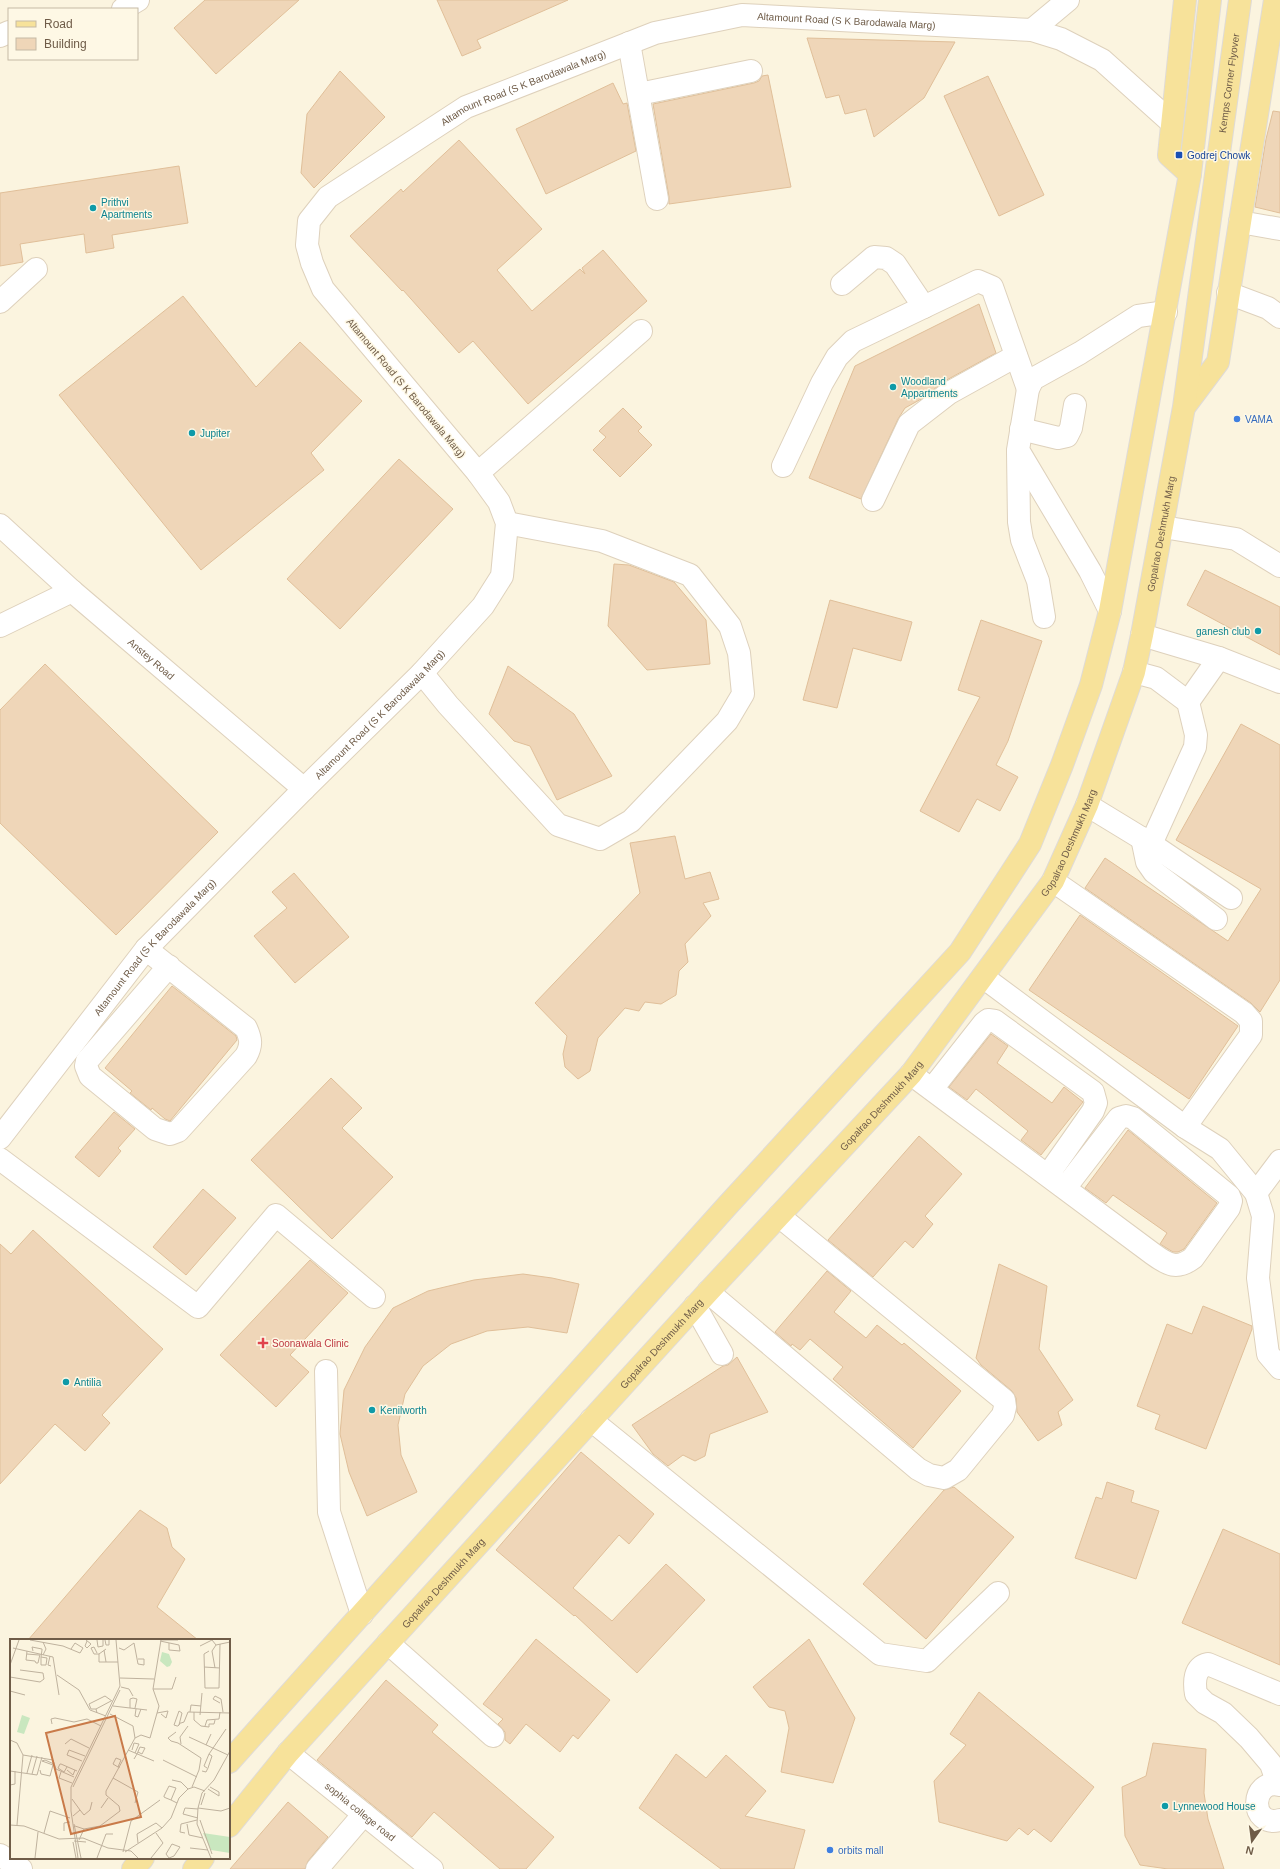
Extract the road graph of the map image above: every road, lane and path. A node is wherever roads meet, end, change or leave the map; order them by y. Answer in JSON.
{"nodes":[{"id":1,"x":138,"y":0,"type":"edge"},
{"id":2,"x":1068,"y":0,"type":"edge"},
{"id":3,"x":1185,"y":0,"type":"edge"},
{"id":4,"x":1210,"y":0,"type":"edge"},
{"id":5,"x":1240,"y":0,"type":"edge"},
{"id":6,"x":1275,"y":0,"type":"edge"},
{"id":7,"x":125,"y":8,"type":"edge"},
{"id":8,"x":1032,"y":30,"type":"junction"},
{"id":9,"x":629,"y":43,"type":"junction"},
{"id":10,"x":752,"y":71,"type":"dead end"},
{"id":11,"x":638,"y":94,"type":"junction"},
{"id":12,"x":1171,"y":122,"type":"junction"},
{"id":13,"x":1190,"y":174,"type":"junction"},
{"id":14,"x":657,"y":199,"type":"dead end"},
{"id":15,"x":1210,"y":214,"type":"joint"},
{"id":16,"x":1240,"y":222,"type":"junction"},
{"id":17,"x":1280,"y":229,"type":"edge"},
{"id":18,"x":36,"y":269,"type":"dead end"},
{"id":19,"x":842,"y":284,"type":"dead end"},
{"id":20,"x":1228,"y":294,"type":"junction"},
{"id":21,"x":0,"y":302,"type":"edge"},
{"id":22,"x":924,"y":307,"type":"junction"},
{"id":23,"x":1166,"y":312,"type":"junction"},
{"id":24,"x":1280,"y":317,"type":"edge"},
{"id":25,"x":641,"y":331,"type":"dead end"},
{"id":26,"x":1016,"y":356,"type":"junction"},
{"id":27,"x":1028,"y":389,"type":"junction"},
{"id":28,"x":1075,"y":406,"type":"dead end"},
{"id":29,"x":1184,"y":407,"type":"junction"},
{"id":30,"x":1020,"y":440,"type":"junction"},
{"id":31,"x":783,"y":466,"type":"dead end"},
{"id":32,"x":478,"y":473,"type":"junction"},
{"id":33,"x":873,"y":500,"type":"dead end"},
{"id":34,"x":507,"y":523,"type":"junction"},
{"id":35,"x":0,"y":525,"type":"edge"},
{"id":36,"x":1163,"y":527,"type":"junction"},
{"id":37,"x":1280,"y":566,"type":"edge"},
{"id":38,"x":72,"y":591,"type":"junction"},
{"id":39,"x":1110,"y":611,"type":"junction"},
{"id":40,"x":1044,"y":617,"type":"dead end"},
{"id":41,"x":0,"y":626,"type":"edge"},
{"id":42,"x":1142,"y":635,"type":"junction"},
{"id":43,"x":1219,"y":658,"type":"junction"},
{"id":44,"x":1134,"y":672,"type":"junction"},
{"id":45,"x":422,"y":673,"type":"junction"},
{"id":46,"x":1280,"y":682,"type":"edge"},
{"id":47,"x":1188,"y":702,"type":"junction"},
{"id":48,"x":304,"y":789,"type":"junction"},
{"id":49,"x":1087,"y":805,"type":"junction"},
{"id":50,"x":1147,"y":841,"type":"junction"},
{"id":51,"x":1053,"y":881,"type":"junction"},
{"id":52,"x":1231,"y":898,"type":"dead end"},
{"id":53,"x":1216,"y":919,"type":"dead end"},
{"id":54,"x":146,"y":950,"type":"junction"},
{"id":55,"x":169,"y":966,"type":"junction"},
{"id":56,"x":983,"y":977,"type":"junction"},
{"id":57,"x":81,"y":1034,"type":"junction"},
{"id":58,"x":98,"y":1048,"type":"junction"},
{"id":59,"x":911,"y":1074,"type":"junction"},
{"id":60,"x":932,"y":1089,"type":"junction"},
{"id":61,"x":1185,"y":1127,"type":"junction"},
{"id":62,"x":0,"y":1138,"type":"edge"},
{"id":63,"x":0,"y":1159,"type":"edge"},
{"id":64,"x":1280,"y":1161,"type":"edge"},
{"id":65,"x":1048,"y":1175,"type":"junction"},
{"id":66,"x":1066,"y":1188,"type":"junction"},
{"id":67,"x":1256,"y":1194,"type":"junction"},
{"id":68,"x":779,"y":1216,"type":"junction"},
{"id":69,"x":1258,"y":1278,"type":"junction"},
{"id":70,"x":374,"y":1297,"type":"dead end"},
{"id":71,"x":701,"y":1299,"type":"junction"},
{"id":72,"x":1280,"y":1313,"type":"edge"},
{"id":73,"x":722,"y":1354,"type":"dead end"},
{"id":74,"x":1280,"y":1368,"type":"edge"},
{"id":75,"x":326,"y":1371,"type":"dead end"},
{"id":76,"x":591,"y":1420,"type":"junction"},
{"id":77,"x":998,"y":1593,"type":"dead end"},
{"id":78,"x":362,"y":1614,"type":"junction"},
{"id":79,"x":388,"y":1643,"type":"junction"},
{"id":80,"x":1280,"y":1694,"type":"edge"},
{"id":81,"x":493,"y":1736,"type":"dead end"},
{"id":82,"x":288,"y":1753,"type":"junction"},
{"id":83,"x":230,"y":1761,"type":"edge"},
{"id":84,"x":1279,"y":1785,"type":"edge"},
{"id":85,"x":364,"y":1814,"type":"junction"},
{"id":86,"x":1280,"y":1820,"type":"edge"},
{"id":87,"x":230,"y":1825,"type":"edge"},
{"id":88,"x":0,"y":1855,"type":"edge"},
{"id":89,"x":142,"y":1859,"type":"edge"},
{"id":90,"x":202,"y":1859,"type":"edge"},
{"id":91,"x":21,"y":1869,"type":"edge"},
{"id":92,"x":133,"y":1869,"type":"edge"},
{"id":93,"x":194,"y":1869,"type":"edge"},
{"id":94,"x":317,"y":1869,"type":"edge"},
{"id":95,"x":432,"y":1869,"type":"edge"}],
"edges":[{"from":1,"to":7,"type":"street"},
{"from":2,"to":8,"type":"street"},
{"from":3,"to":12,"type":"main road"},
{"from":4,"to":13,"type":"main road"},
{"from":5,"to":15,"type":"main road","name":"Kemps Corner Flyover"},
{"from":6,"to":16,"type":"main road"},
{"from":8,"to":9,"type":"street","name":"Altamount Road (S K Barodawala Marg)"},
{"from":8,"to":12,"type":"street","name":"Altamount Road (S K Barodawala Marg)"},
{"from":9,"to":11,"type":"street"},
{"from":9,"to":32,"type":"street","name":"Altamount Road (S K Barodawala Marg)"},
{"from":10,"to":11,"type":"street"},
{"from":11,"to":14,"type":"street"},
{"from":12,"to":13,"type":"main road"},
{"from":13,"to":23,"type":"main road"},
{"from":15,"to":29,"type":"main road","name":"Gopalrao Deshmukh Marg"},
{"from":16,"to":17,"type":"street"},
{"from":16,"to":20,"type":"main road"},
{"from":18,"to":21,"type":"street"},
{"from":19,"to":22,"type":"street"},
{"from":20,"to":24,"type":"street"},
{"from":20,"to":29,"type":"main road"},
{"from":22,"to":26,"type":"street"},
{"from":22,"to":31,"type":"street"},
{"from":23,"to":27,"type":"street"},
{"from":23,"to":39,"type":"main road"},
{"from":25,"to":32,"type":"street"},
{"from":26,"to":27,"type":"street"},
{"from":26,"to":33,"type":"street"},
{"from":27,"to":30,"type":"street"},
{"from":28,"to":30,"type":"street"},
{"from":29,"to":36,"type":"main road","name":"Gopalrao Deshmukh Marg"},
{"from":30,"to":39,"type":"street"},
{"from":30,"to":40,"type":"street"},
{"from":32,"to":34,"type":"street","name":"Altamount Road (S K Barodawala Marg)"},
{"from":34,"to":45,"type":"street","name":"Altamount Road (S K Barodawala Marg)"},
{"from":34,"to":45,"type":"street"},
{"from":35,"to":38,"type":"street","name":"Anstey Road"},
{"from":36,"to":37,"type":"street"},
{"from":36,"to":42,"type":"main road","name":"Gopalrao Deshmukh Marg"},
{"from":38,"to":41,"type":"street"},
{"from":38,"to":48,"type":"street","name":"Anstey Road"},
{"from":39,"to":78,"type":"main road"},
{"from":42,"to":43,"type":"street"},
{"from":42,"to":44,"type":"main road","name":"Gopalrao Deshmukh Marg"},
{"from":43,"to":46,"type":"street"},
{"from":43,"to":47,"type":"street"},
{"from":44,"to":47,"type":"street"},
{"from":44,"to":49,"type":"main road","name":"Gopalrao Deshmukh Marg"},
{"from":45,"to":48,"type":"street","name":"Altamount Road (S K Barodawala Marg)"},
{"from":47,"to":50,"type":"street"},
{"from":48,"to":54,"type":"street","name":"Altamount Road (S K Barodawala Marg)"},
{"from":49,"to":50,"type":"street"},
{"from":49,"to":51,"type":"main road","name":"Gopalrao Deshmukh Marg"},
{"from":50,"to":52,"type":"street"},
{"from":50,"to":53,"type":"street"},
{"from":51,"to":56,"type":"main road","name":"Gopalrao Deshmukh Marg"},
{"from":51,"to":61,"type":"street"},
{"from":54,"to":55,"type":"street"},
{"from":54,"to":57,"type":"street","name":"Altamount Road (S K Barodawala Marg)"},
{"from":55,"to":58,"type":"street"},
{"from":55,"to":58,"type":"street"},
{"from":56,"to":59,"type":"main road","name":"Gopalrao Deshmukh Marg"},
{"from":56,"to":61,"type":"street"},
{"from":57,"to":58,"type":"street"},
{"from":57,"to":62,"type":"street","name":"Altamount Road (S K Barodawala Marg)"},
{"from":59,"to":60,"type":"street"},
{"from":59,"to":68,"type":"main road","name":"Gopalrao Deshmukh Marg"},
{"from":60,"to":65,"type":"street"},
{"from":60,"to":65,"type":"street"},
{"from":61,"to":67,"type":"street"},
{"from":63,"to":70,"type":"street"},
{"from":64,"to":67,"type":"street"},
{"from":65,"to":66,"type":"street"},
{"from":66,"to":66,"type":"street"},
{"from":67,"to":69,"type":"street"},
{"from":68,"to":71,"type":"main road","name":"Gopalrao Deshmukh Marg"},
{"from":68,"to":71,"type":"street"},
{"from":69,"to":72,"type":"street"},
{"from":69,"to":74,"type":"street"},
{"from":71,"to":73,"type":"street"},
{"from":71,"to":76,"type":"main road","name":"Gopalrao Deshmukh Marg"},
{"from":75,"to":78,"type":"street"},
{"from":76,"to":77,"type":"street"},
{"from":76,"to":79,"type":"main road","name":"Gopalrao Deshmukh Marg"},
{"from":78,"to":83,"type":"main road"},
{"from":79,"to":81,"type":"street"},
{"from":79,"to":82,"type":"main road","name":"Gopalrao Deshmukh Marg"},
{"from":80,"to":84,"type":"street"},
{"from":82,"to":85,"type":"street","name":"sophia college road"},
{"from":82,"to":87,"type":"main road","name":"Gopalrao Deshmukh Marg"},
{"from":84,"to":86,"type":"street"},
{"from":85,"to":94,"type":"street"},
{"from":85,"to":95,"type":"street","name":"sophia college road"},
{"from":88,"to":91,"type":"street"},
{"from":89,"to":92,"type":"main road"},
{"from":90,"to":93,"type":"main road"}]}
